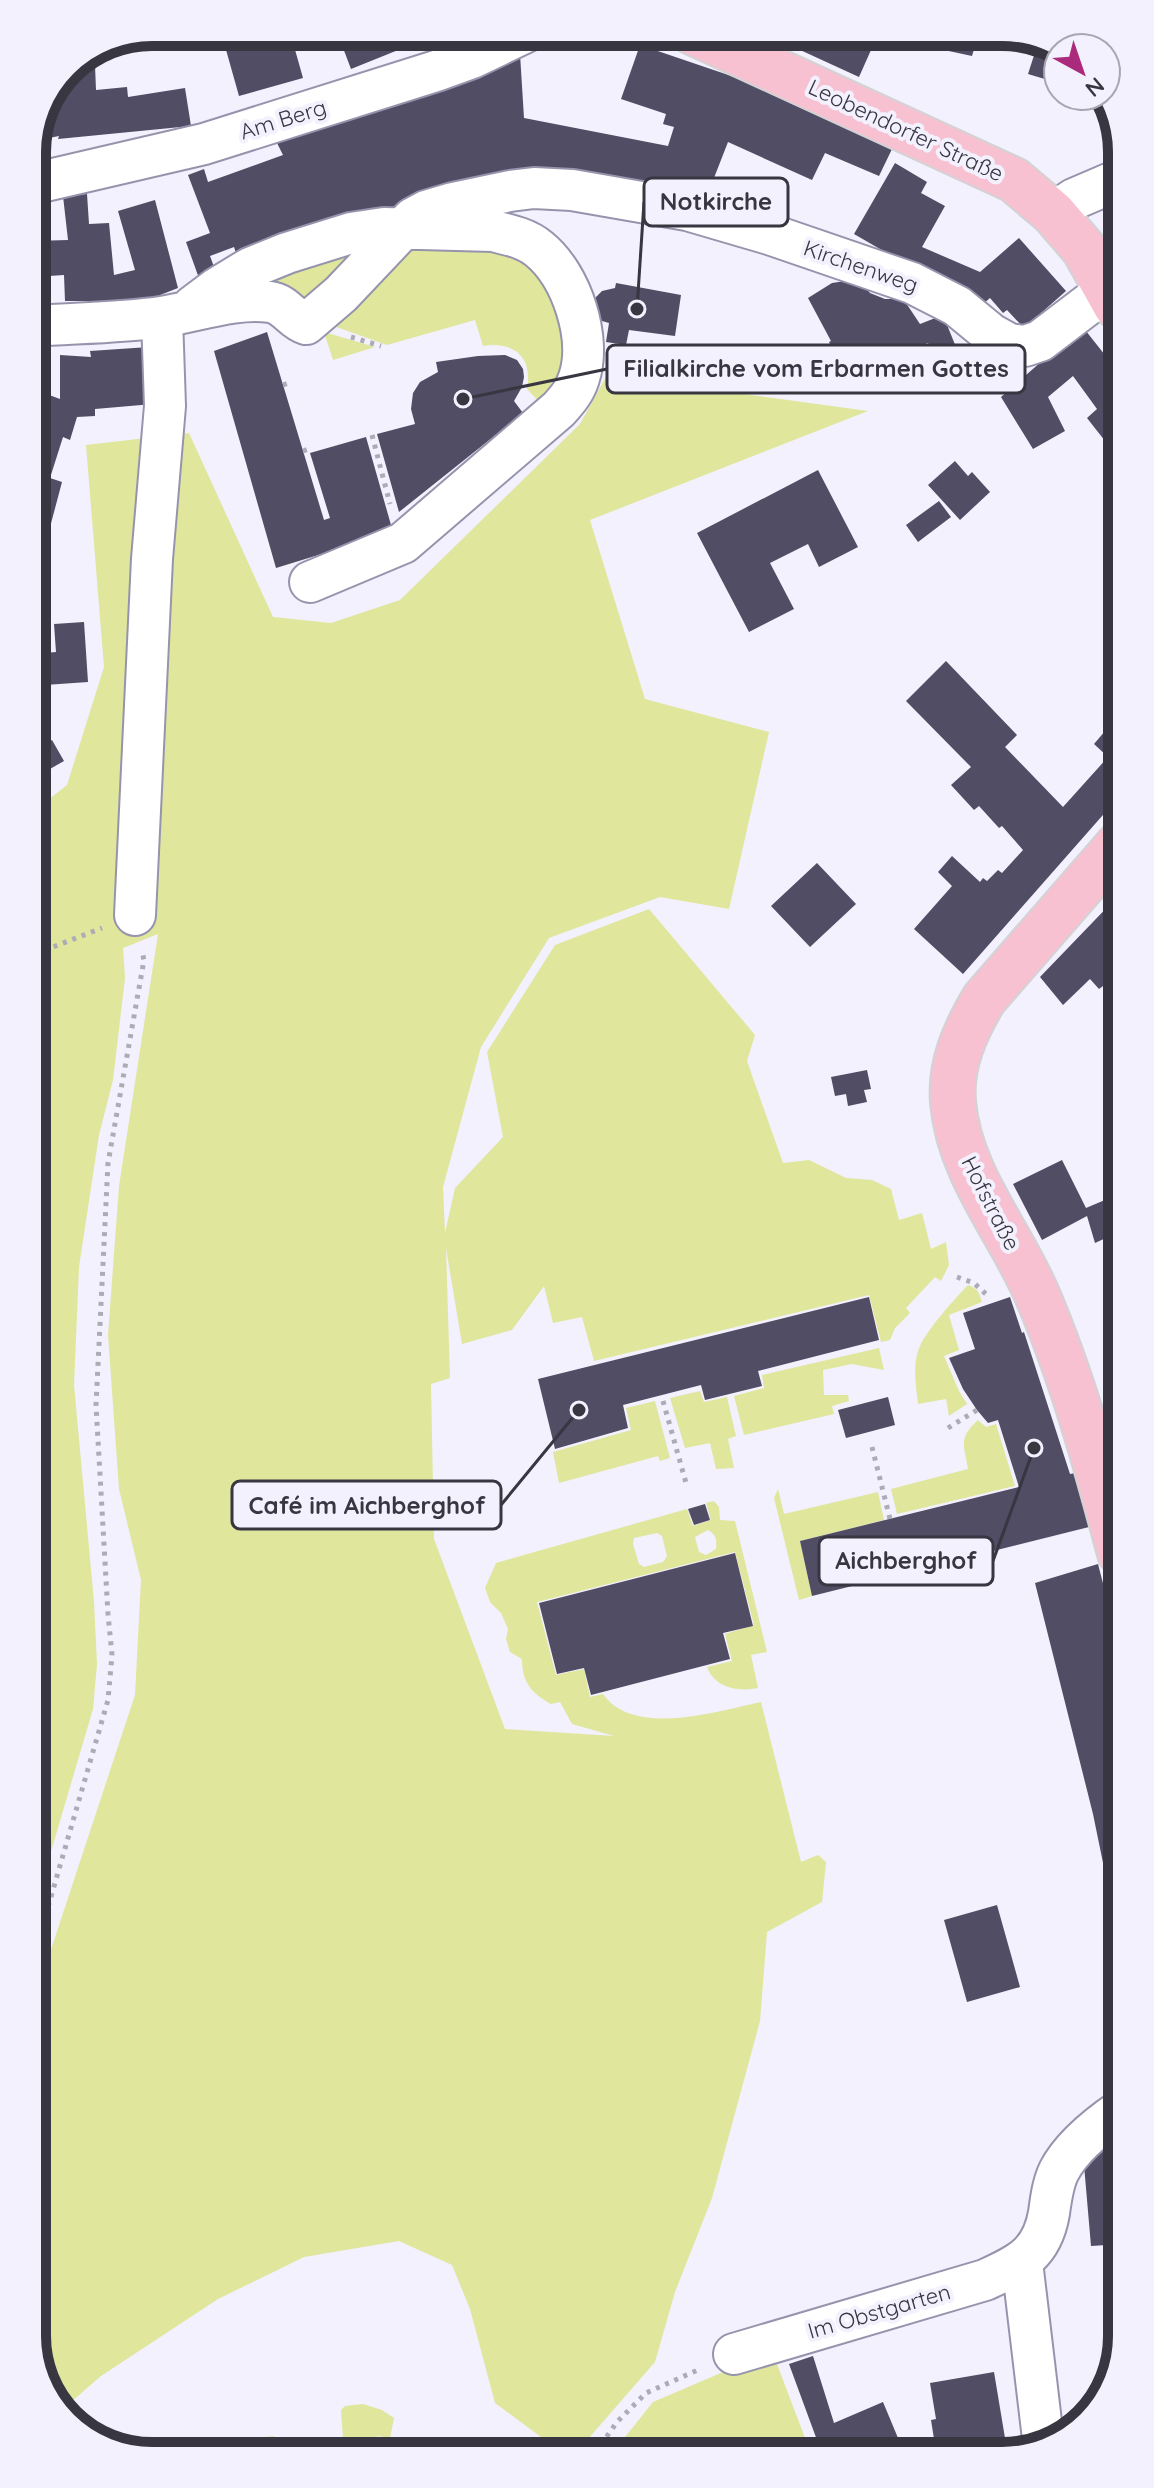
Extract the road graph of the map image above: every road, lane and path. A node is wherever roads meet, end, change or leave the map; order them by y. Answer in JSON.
{"nodes":[{"id":1,"x":497,"y":46,"type":"edge"},
{"id":2,"x":722,"y":46,"type":"edge"},
{"id":3,"x":46,"y":181,"type":"edge"},
{"id":4,"x":1108,"y":184,"type":"edge"},
{"id":5,"x":1053,"y":213,"type":"junction"},
{"id":6,"x":404,"y":228,"type":"junction"},
{"id":7,"x":1108,"y":291,"type":"edge"},
{"id":8,"x":1108,"y":300,"type":"edge"},
{"id":9,"x":175,"y":314,"type":"junction"},
{"id":10,"x":46,"y":325,"type":"edge"},
{"id":11,"x":372,"y":435,"type":"dead end"},
{"id":12,"x":403,"y":543,"type":"junction"},
{"id":13,"x":310,"y":582,"type":"dead end"},
{"id":14,"x":1108,"y":856,"type":"edge"},
{"id":15,"x":135,"y":915,"type":"junction"},
{"id":16,"x":46,"y":950,"type":"edge"},
{"id":17,"x":957,"y":1277,"type":"dead end"},
{"id":18,"x":987,"y":1295,"type":"dead end"},
{"id":19,"x":663,"y":1401,"type":"dead end"},
{"id":20,"x":977,"y":1410,"type":"dead end"},
{"id":21,"x":948,"y":1428,"type":"dead end"},
{"id":22,"x":872,"y":1447,"type":"dead end"},
{"id":23,"x":686,"y":1483,"type":"dead end"},
{"id":24,"x":1108,"y":1512,"type":"edge"},
{"id":25,"x":890,"y":1519,"type":"dead end"},
{"id":26,"x":46,"y":1914,"type":"edge"},
{"id":27,"x":1108,"y":2120,"type":"edge"},
{"id":28,"x":1022,"y":2262,"type":"junction"},
{"id":29,"x":734,"y":2354,"type":"joint"},
{"id":30,"x":1042,"y":2434,"type":"edge"},
{"id":31,"x":603,"y":2442,"type":"edge"}],
"edges":[{"from":1,"to":3,"type":"street","name":"Am Berg"},
{"from":2,"to":5,"type":"main road","name":"Leobendorfer Straße"},
{"from":4,"to":5,"type":"street"},
{"from":5,"to":7,"type":"main road","name":"Leobendorfer Straße"},
{"from":6,"to":8,"type":"street","name":"Kirchenweg"},
{"from":6,"to":9,"type":"street","name":"Kirchenweg"},
{"from":6,"to":9,"type":"street","name":"Kirchenweg"},
{"from":6,"to":12,"type":"street","name":"Kirchenweg"},
{"from":9,"to":10,"type":"street","name":"Kirchenweg"},
{"from":9,"to":15,"type":"street"},
{"from":11,"to":12,"type":"path"},
{"from":12,"to":13,"type":"street","name":"Kirchenweg"},
{"from":14,"to":24,"type":"main road","name":"Hofstraße"},
{"from":15,"to":16,"type":"path"},
{"from":15,"to":26,"type":"path"},
{"from":17,"to":18,"type":"path"},
{"from":19,"to":23,"type":"path"},
{"from":20,"to":21,"type":"path"},
{"from":22,"to":25,"type":"path"},
{"from":27,"to":28,"type":"street","name":"Im Obstgarten"},
{"from":28,"to":29,"type":"street","name":"Im Obstgarten"},
{"from":28,"to":30,"type":"street"},
{"from":29,"to":31,"type":"path"}]}
